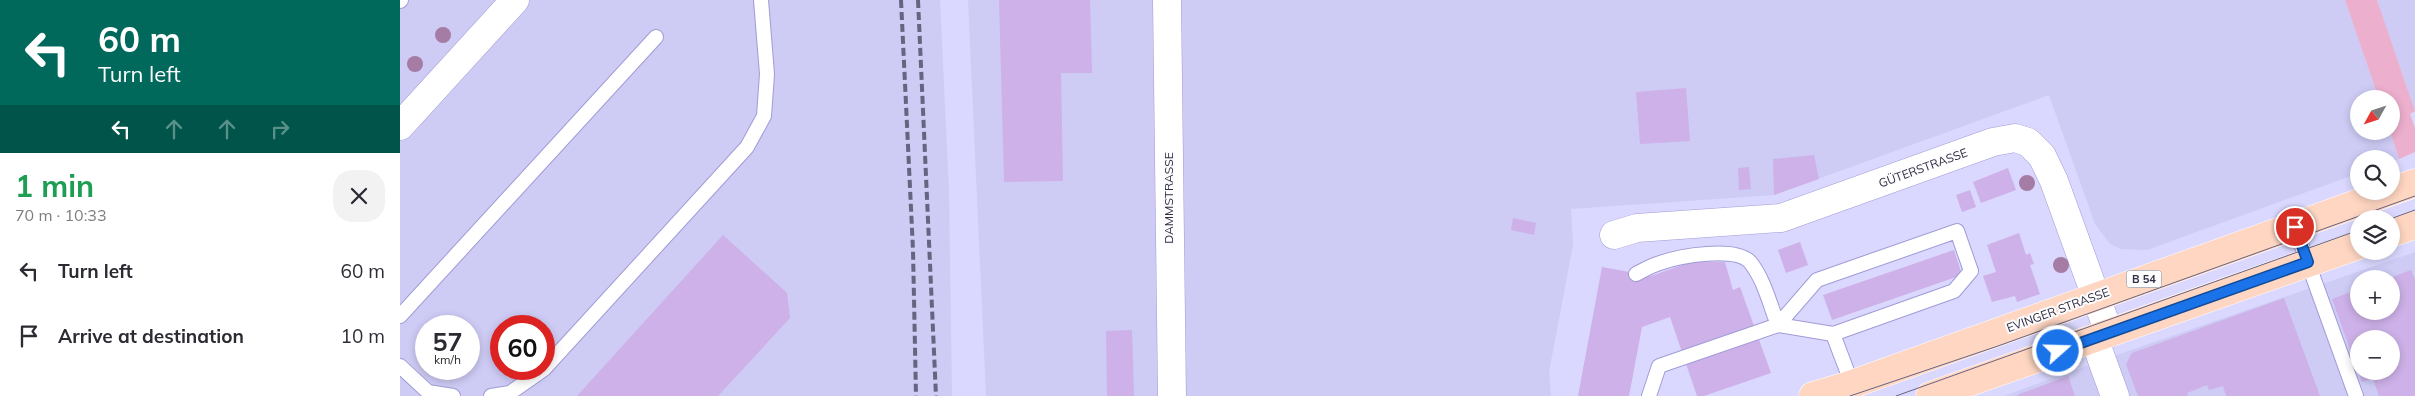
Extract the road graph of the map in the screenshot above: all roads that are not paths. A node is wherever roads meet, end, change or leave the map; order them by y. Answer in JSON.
{"nodes":[{"id":1,"x":515,"y":0,"type":"edge"},
{"id":2,"x":761,"y":0,"type":"edge"},
{"id":3,"x":1167,"y":0,"type":"edge"},
{"id":4,"x":656,"y":37,"type":"dead end"},
{"id":5,"x":400,"y":126,"type":"edge"},
{"id":6,"x":2415,"y":183,"type":"edge"},
{"id":7,"x":2415,"y":225,"type":"edge"},
{"id":8,"x":2295,"y":227,"type":"junction"},
{"id":9,"x":2400,"y":230,"type":"edge"},
{"id":10,"x":1614,"y":235,"type":"dead end"},
{"id":11,"x":2350,"y":248,"type":"edge"},
{"id":12,"x":2308,"y":262,"type":"junction"},
{"id":13,"x":1636,"y":274,"type":"dead end"},
{"id":14,"x":2095,"y":296,"type":"junction"},
{"id":15,"x":400,"y":316,"type":"edge"},
{"id":16,"x":1778,"y":325,"type":"junction"},
{"id":17,"x":1833,"y":334,"type":"junction"},
{"id":18,"x":2102,"y":335,"type":"junction"},
{"id":19,"x":400,"y":366,"type":"edge"},
{"id":20,"x":1854,"y":390,"type":"edge"},
{"id":21,"x":453,"y":396,"type":"edge"},
{"id":22,"x":491,"y":396,"type":"edge"},
{"id":23,"x":1172,"y":396,"type":"edge"},
{"id":24,"x":1649,"y":396,"type":"edge"},
{"id":25,"x":1813,"y":396,"type":"edge"},
{"id":26,"x":1930,"y":396,"type":"edge"},
{"id":27,"x":2115,"y":396,"type":"edge"},
{"id":28,"x":2356,"y":396,"type":"edge"}],
"edges":[{"from":1,"to":5,"type":"street"},
{"from":2,"to":22,"type":"lane"},
{"from":3,"to":23,"type":"street","name":"DAMMSTRASSE"},
{"from":4,"to":15,"type":"lane"},
{"from":6,"to":8,"type":"main road","name":"EVINGER STRASSE","number":"B 54"},
{"from":7,"to":9,"type":"main road"},
{"from":8,"to":12,"type":"lane"},
{"from":8,"to":14,"type":"main road","name":"EVINGER STRASSE","number":"B 54"},
{"from":10,"to":14,"type":"street","name":"GÜTERSTRASSE"},
{"from":11,"to":12,"type":"main road"},
{"from":12,"to":18,"type":"main road"},
{"from":12,"to":28,"type":"lane"},
{"from":13,"to":16,"type":"lane"},
{"from":14,"to":18,"type":"street","name":"GÜTERSTRASSE"},
{"from":14,"to":20,"type":"main road","name":"EVINGER STRASSE","number":"B 54"},
{"from":16,"to":17,"type":"lane"},
{"from":16,"to":17,"type":"lane"},
{"from":16,"to":24,"type":"lane"},
{"from":17,"to":20,"type":"lane"},
{"from":18,"to":26,"type":"main road"},
{"from":18,"to":27,"type":"street","name":"GÜTERSTRASSE"},
{"from":19,"to":21,"type":"lane"},
{"from":20,"to":25,"type":"main road","name":"EVINGER STRASSE","number":"B 54"}]}
